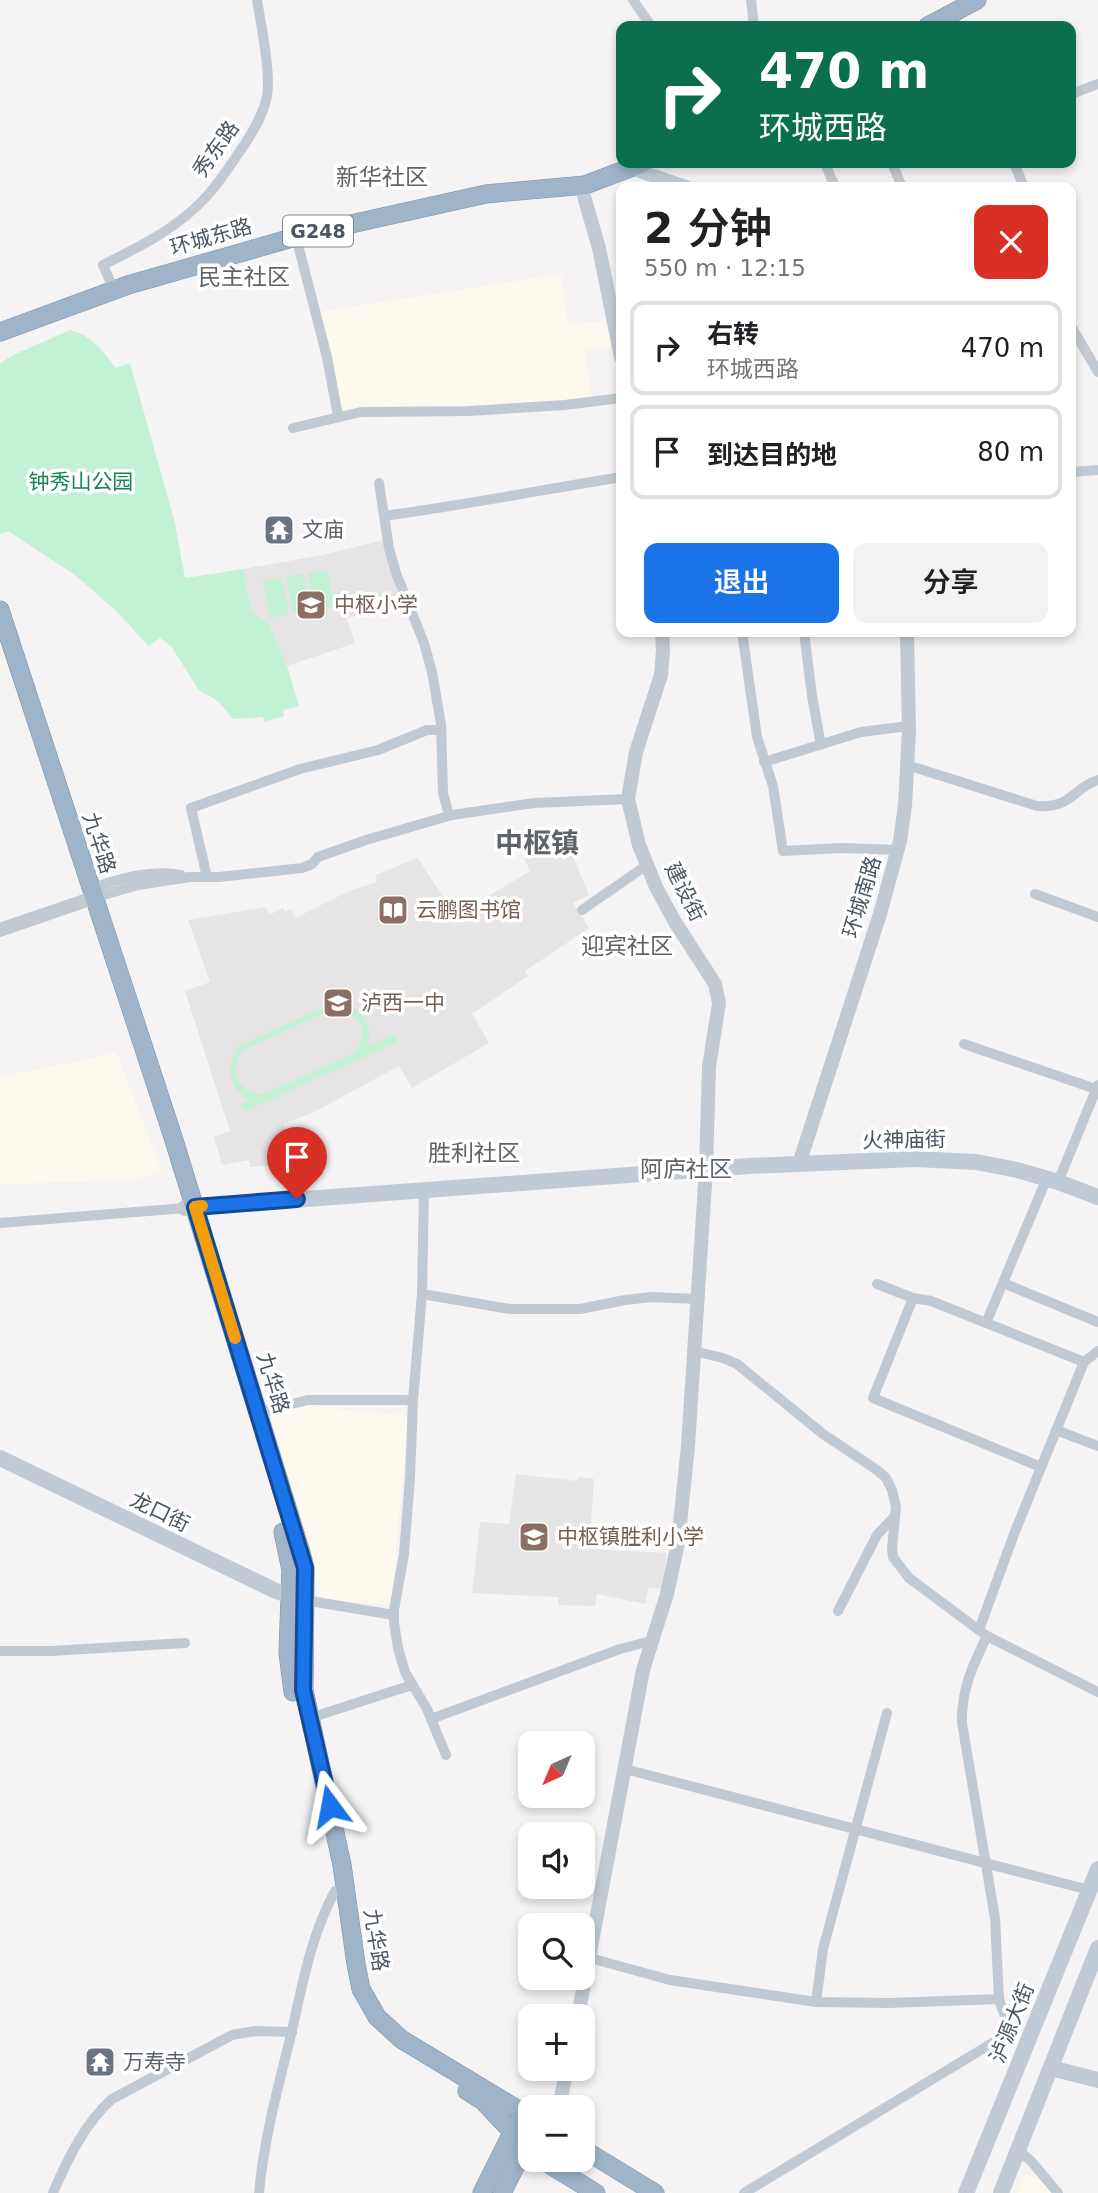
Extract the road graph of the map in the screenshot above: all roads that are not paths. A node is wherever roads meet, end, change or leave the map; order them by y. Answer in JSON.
{"nodes":[{"id":1,"x":257,"y":0,"type":"edge"},
{"id":2,"x":633,"y":0,"type":"edge"},
{"id":3,"x":751,"y":0,"type":"edge"},
{"id":4,"x":977,"y":0,"type":"edge"},
{"id":5,"x":648,"y":21,"type":"edge"},
{"id":6,"x":753,"y":21,"type":"edge"},
{"id":7,"x":943,"y":21,"type":"edge"},
{"id":8,"x":1098,"y":83,"type":"edge"},
{"id":9,"x":1076,"y":92,"type":"edge"},
{"id":10,"x":630,"y":168,"type":"edge"},
{"id":11,"x":644,"y":168,"type":"edge"},
{"id":12,"x":675,"y":182,"type":"edge"},
{"id":13,"x":581,"y":186,"type":"junction"},
{"id":14,"x":296,"y":237,"type":"junction"},
{"id":15,"x":114,"y":290,"type":"junction"},
{"id":16,"x":0,"y":332,"type":"edge"},
{"id":17,"x":616,"y":332,"type":"edge"},
{"id":18,"x":1076,"y":335,"type":"edge"},
{"id":19,"x":1098,"y":372,"type":"edge"},
{"id":20,"x":616,"y":399,"type":"edge"},
{"id":21,"x":338,"y":416,"type":"junction"},
{"id":22,"x":293,"y":428,"type":"dead end"},
{"id":23,"x":1098,"y":470,"type":"edge"},
{"id":24,"x":1076,"y":472,"type":"edge"},
{"id":25,"x":616,"y":478,"type":"edge"},
{"id":26,"x":379,"y":483,"type":"dead end"},
{"id":27,"x":384,"y":516,"type":"junction"},
{"id":28,"x":0,"y":610,"type":"edge"},
{"id":29,"x":662,"y":637,"type":"edge"},
{"id":30,"x":743,"y":637,"type":"edge"},
{"id":31,"x":805,"y":637,"type":"edge"},
{"id":32,"x":907,"y":637,"type":"edge"},
{"id":33,"x":0,"y":644,"type":"edge"},
{"id":34,"x":909,"y":726,"type":"junction"},
{"id":35,"x":441,"y":730,"type":"junction"},
{"id":36,"x":821,"y":745,"type":"junction"},
{"id":37,"x":764,"y":762,"type":"junction"},
{"id":38,"x":907,"y":765,"type":"junction"},
{"id":39,"x":1098,"y":780,"type":"edge"},
{"id":40,"x":628,"y":799,"type":"junction"},
{"id":41,"x":449,"y":816,"type":"junction"},
{"id":42,"x":898,"y":850,"type":"junction"},
{"id":43,"x":647,"y":865,"type":"junction"},
{"id":44,"x":207,"y":877,"type":"junction"},
{"id":45,"x":1035,"y":894,"type":"dead end"},
{"id":46,"x":87,"y":895,"type":"junction"},
{"id":47,"x":582,"y":910,"type":"dead end"},
{"id":48,"x":1098,"y":917,"type":"edge"},
{"id":49,"x":0,"y":920,"type":"edge"},
{"id":50,"x":0,"y":930,"type":"edge"},
{"id":51,"x":964,"y":1044,"type":"dead end"},
{"id":52,"x":1097,"y":1087,"type":"edge"},
{"id":53,"x":799,"y":1164,"type":"junction"},
{"id":54,"x":706,"y":1169,"type":"junction"},
{"id":55,"x":1052,"y":1180,"type":"junction"},
{"id":56,"x":424,"y":1190,"type":"junction"},
{"id":57,"x":1098,"y":1197,"type":"edge"},
{"id":58,"x":190,"y":1207,"type":"junction"},
{"id":59,"x":0,"y":1223,"type":"edge"},
{"id":60,"x":1003,"y":1283,"type":"junction"},
{"id":61,"x":877,"y":1284,"type":"dead end"},
{"id":62,"x":422,"y":1294,"type":"junction"},
{"id":63,"x":913,"y":1298,"type":"junction"},
{"id":64,"x":697,"y":1300,"type":"junction"},
{"id":65,"x":1098,"y":1322,"type":"edge"},
{"id":66,"x":986,"y":1323,"type":"junction"},
{"id":67,"x":694,"y":1351,"type":"junction"},
{"id":68,"x":1098,"y":1351,"type":"edge"},
{"id":69,"x":1084,"y":1362,"type":"junction"},
{"id":70,"x":413,"y":1401,"type":"junction"},
{"id":71,"x":259,"y":1415,"type":"junction"},
{"id":72,"x":1056,"y":1430,"type":"junction"},
{"id":73,"x":1098,"y":1446,"type":"edge"},
{"id":74,"x":0,"y":1458,"type":"edge"},
{"id":75,"x":1041,"y":1467,"type":"junction"},
{"id":76,"x":895,"y":1516,"type":"junction"},
{"id":77,"x":297,"y":1598,"type":"junction"},
{"id":78,"x":838,"y":1611,"type":"dead end"},
{"id":79,"x":394,"y":1615,"type":"junction"},
{"id":80,"x":983,"y":1633,"type":"junction"},
{"id":81,"x":651,"y":1641,"type":"junction"},
{"id":82,"x":185,"y":1643,"type":"dead end"},
{"id":83,"x":0,"y":1651,"type":"edge"},
{"id":84,"x":412,"y":1685,"type":"junction"},
{"id":85,"x":1098,"y":1692,"type":"edge"},
{"id":86,"x":887,"y":1713,"type":"dead end"},
{"id":87,"x":310,"y":1718,"type":"junction"},
{"id":88,"x":431,"y":1720,"type":"junction"},
{"id":89,"x":446,"y":1755,"type":"dead end"},
{"id":90,"x":625,"y":1769,"type":"junction"},
{"id":91,"x":855,"y":1828,"type":"junction"},
{"id":92,"x":986,"y":1862,"type":"junction"},
{"id":93,"x":1098,"y":1869,"type":"edge"},
{"id":94,"x":1089,"y":1890,"type":"junction"},
{"id":95,"x":335,"y":1891,"type":"junction"},
{"id":96,"x":595,"y":1931,"type":"edge"},
{"id":97,"x":1098,"y":1948,"type":"edge"},
{"id":98,"x":595,"y":1959,"type":"edge"},
{"id":99,"x":999,"y":2000,"type":"junction"},
{"id":100,"x":816,"y":2002,"type":"junction"},
{"id":101,"x":1009,"y":2029,"type":"junction"},
{"id":102,"x":292,"y":2032,"type":"junction"},
{"id":103,"x":1029,"y":2036,"type":"junction"},
{"id":104,"x":1051,"y":2068,"type":"junction"},
{"id":105,"x":1098,"y":2080,"type":"edge"},
{"id":106,"x":518,"y":2110,"type":"edge"},
{"id":107,"x":518,"y":2125,"type":"edge"},
{"id":108,"x":512,"y":2133,"type":"junction"},
{"id":109,"x":518,"y":2137,"type":"edge"},
{"id":110,"x":1018,"y":2150,"type":"junction"},
{"id":111,"x":595,"y":2156,"type":"edge"},
{"id":112,"x":518,"y":2163,"type":"edge"},
{"id":113,"x":562,"y":2172,"type":"edge"},
{"id":114,"x":53,"y":2193,"type":"edge"},
{"id":115,"x":259,"y":2193,"type":"edge"},
{"id":116,"x":482,"y":2193,"type":"edge"},
{"id":117,"x":502,"y":2193,"type":"edge"},
{"id":118,"x":596,"y":2193,"type":"edge"},
{"id":119,"x":655,"y":2193,"type":"edge"},
{"id":120,"x":744,"y":2193,"type":"edge"},
{"id":121,"x":966,"y":2193,"type":"edge"},
{"id":122,"x":1001,"y":2193,"type":"edge"},
{"id":123,"x":1058,"y":2193,"type":"edge"}],
"edges":[{"from":1,"to":15,"type":"street","name":"秀东路"},
{"from":2,"to":5,"type":"street"},
{"from":3,"to":6,"type":"street"},
{"from":4,"to":7,"type":"highway"},
{"from":8,"to":9,"type":"street"},
{"from":10,"to":13,"type":"highway","name":"环城东路","number":"G248"},
{"from":11,"to":12,"type":"street"},
{"from":13,"to":14,"type":"highway","name":"环城东路","number":"G248"},
{"from":13,"to":17,"type":"street"},
{"from":14,"to":15,"type":"highway","name":"环城东路","number":"G248"},
{"from":14,"to":21,"type":"street"},
{"from":15,"to":16,"type":"highway","name":"环城东路","number":"G248"},
{"from":18,"to":19,"type":"street"},
{"from":20,"to":21,"type":"street"},
{"from":21,"to":22,"type":"street"},
{"from":23,"to":24,"type":"street"},
{"from":25,"to":27,"type":"street"},
{"from":26,"to":27,"type":"street"},
{"from":27,"to":35,"type":"street"},
{"from":28,"to":46,"type":"highway","name":"九华路"},
{"from":29,"to":40,"type":"street","name":"建设街"},
{"from":30,"to":37,"type":"street"},
{"from":31,"to":36,"type":"street"},
{"from":32,"to":34,"type":"street","name":"环城南路"},
{"from":33,"to":46,"type":"highway","name":"九华路"},
{"from":34,"to":36,"type":"street"},
{"from":34,"to":38,"type":"street","name":"环城南路"},
{"from":35,"to":41,"type":"street"},
{"from":35,"to":44,"type":"street"},
{"from":36,"to":37,"type":"street"},
{"from":37,"to":42,"type":"street"},
{"from":38,"to":39,"type":"street"},
{"from":38,"to":42,"type":"street","name":"环城南路"},
{"from":40,"to":41,"type":"street"},
{"from":40,"to":43,"type":"street","name":"建设街"},
{"from":41,"to":44,"type":"street"},
{"from":42,"to":53,"type":"street","name":"环城南路"},
{"from":43,"to":47,"type":"street"},
{"from":43,"to":54,"type":"street","name":"建设街"},
{"from":44,"to":46,"type":"street"},
{"from":45,"to":48,"type":"street"},
{"from":46,"to":49,"type":"street"},
{"from":46,"to":50,"type":"street"},
{"from":46,"to":58,"type":"highway","name":"九华路"},
{"from":51,"to":52,"type":"street"},
{"from":52,"to":55,"type":"street"},
{"from":53,"to":54,"type":"main road","name":"火神庙街"},
{"from":53,"to":55,"type":"main road","name":"火神庙街"},
{"from":54,"to":56,"type":"main road","name":"火神庙街"},
{"from":54,"to":64,"type":"street","name":"建设街"},
{"from":55,"to":57,"type":"main road","name":"火神庙街"},
{"from":55,"to":60,"type":"street"},
{"from":56,"to":58,"type":"main road","name":"火神庙街"},
{"from":56,"to":62,"type":"street"},
{"from":58,"to":59,"type":"street"},
{"from":58,"to":71,"type":"highway","name":"九华路"},
{"from":58,"to":77,"type":"highway","name":"九华路"},
{"from":60,"to":65,"type":"street"},
{"from":60,"to":66,"type":"street"},
{"from":61,"to":63,"type":"street"},
{"from":62,"to":64,"type":"street"},
{"from":62,"to":70,"type":"street"},
{"from":63,"to":66,"type":"street"},
{"from":63,"to":75,"type":"street"},
{"from":64,"to":67,"type":"street","name":"建设街"},
{"from":66,"to":69,"type":"street"},
{"from":67,"to":76,"type":"street"},
{"from":67,"to":81,"type":"street","name":"建设街"},
{"from":68,"to":69,"type":"street"},
{"from":69,"to":72,"type":"street"},
{"from":70,"to":71,"type":"street"},
{"from":70,"to":79,"type":"street"},
{"from":71,"to":77,"type":"highway","name":"九华路"},
{"from":72,"to":73,"type":"street"},
{"from":72,"to":75,"type":"street"},
{"from":74,"to":77,"type":"main road","name":"龙口街"},
{"from":75,"to":80,"type":"street"},
{"from":76,"to":78,"type":"street"},
{"from":76,"to":80,"type":"street"},
{"from":77,"to":79,"type":"street"},
{"from":77,"to":87,"type":"highway","name":"九华路"},
{"from":77,"to":95,"type":"highway","name":"九华路"},
{"from":79,"to":84,"type":"street"},
{"from":80,"to":85,"type":"street"},
{"from":80,"to":92,"type":"street"},
{"from":81,"to":88,"type":"street"},
{"from":81,"to":90,"type":"street","name":"建设街"},
{"from":82,"to":83,"type":"street"},
{"from":84,"to":87,"type":"street"},
{"from":84,"to":88,"type":"street"},
{"from":86,"to":91,"type":"street"},
{"from":87,"to":106,"type":"highway","name":"九华路"},
{"from":88,"to":89,"type":"street"},
{"from":90,"to":91,"type":"street"},
{"from":90,"to":96,"type":"street","name":"建设街"},
{"from":91,"to":92,"type":"street"},
{"from":91,"to":100,"type":"street"},
{"from":92,"to":94,"type":"street"},
{"from":92,"to":99,"type":"street"},
{"from":93,"to":94,"type":"main road","name":"泸源大街"},
{"from":94,"to":103,"type":"main road","name":"泸源大街"},
{"from":95,"to":102,"type":"street"},
{"from":95,"to":108,"type":"highway","name":"九华路"},
{"from":97,"to":104,"type":"main road"},
{"from":98,"to":100,"type":"street"},
{"from":99,"to":100,"type":"street"},
{"from":99,"to":101,"type":"street"},
{"from":101,"to":103,"type":"street"},
{"from":101,"to":120,"type":"street"},
{"from":102,"to":114,"type":"street"},
{"from":102,"to":115,"type":"street"},
{"from":103,"to":121,"type":"main road","name":"泸源大街"},
{"from":104,"to":105,"type":"main road"},
{"from":104,"to":110,"type":"main road"},
{"from":107,"to":108,"type":"highway"},
{"from":108,"to":109,"type":"highway","name":"九华路"},
{"from":108,"to":116,"type":"highway"},
{"from":110,"to":122,"type":"main road"},
{"from":110,"to":123,"type":"street"},
{"from":111,"to":119,"type":"highway"},
{"from":112,"to":117,"type":"highway"},
{"from":113,"to":118,"type":"highway"}]}
